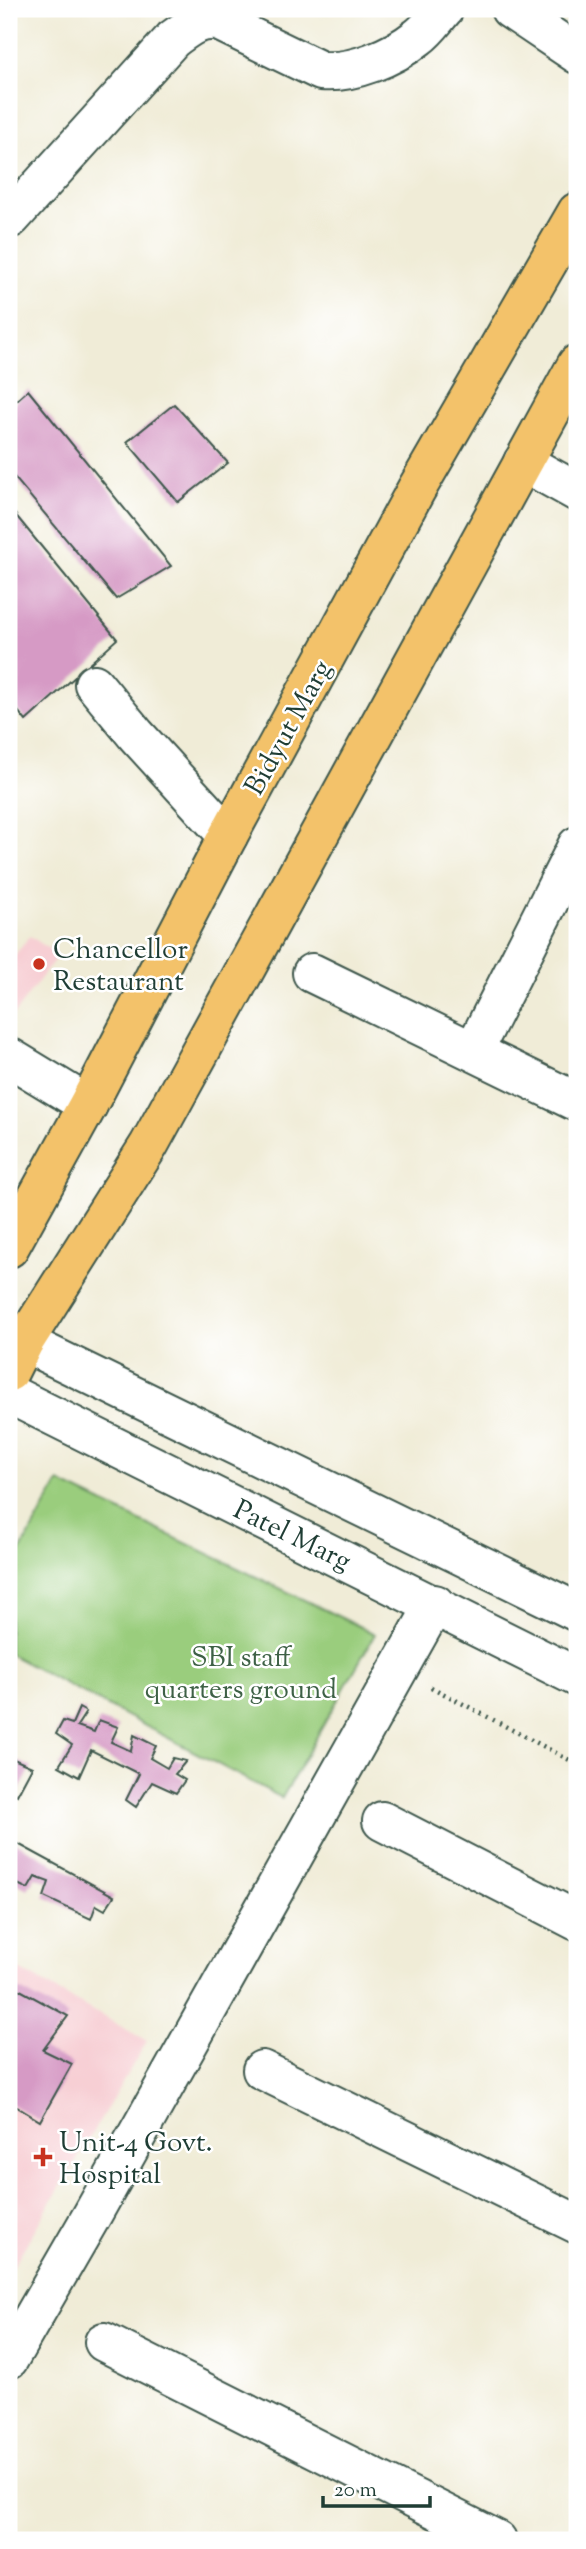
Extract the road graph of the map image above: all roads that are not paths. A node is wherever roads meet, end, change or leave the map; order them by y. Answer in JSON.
{"nodes":[{"id":1,"x":444,"y":9,"type":"edge"},
{"id":2,"x":509,"y":9,"type":"edge"},
{"id":3,"x":182,"y":17,"type":"edge"},
{"id":4,"x":577,"y":54,"type":"edge"},
{"id":5,"x":577,"y":212,"type":"edge"},
{"id":6,"x":11,"y":218,"type":"dead end"},
{"id":7,"x":577,"y":364,"type":"edge"},
{"id":8,"x":523,"y":462,"type":"junction"},
{"id":9,"x":577,"y":492,"type":"edge"},
{"id":10,"x":94,"y":684,"type":"dead end"},
{"id":11,"x":228,"y":835,"type":"junction"},
{"id":12,"x":577,"y":846,"type":"edge"},
{"id":13,"x":312,"y":973,"type":"dead end"},
{"id":14,"x":474,"y":1050,"type":"junction"},
{"id":15,"x":9,"y":1058,"type":"edge"},
{"id":16,"x":577,"y":1102,"type":"edge"},
{"id":17,"x":88,"y":1105,"type":"junction"},
{"id":18,"x":9,"y":1248,"type":"edge"},
{"id":19,"x":14,"y":1350,"type":"edge"},
{"id":20,"x":9,"y":1394,"type":"edge"},
{"id":21,"x":435,"y":1604,"type":"junction"},
{"id":22,"x":577,"y":1612,"type":"edge"},
{"id":23,"x":577,"y":1677,"type":"edge"},
{"id":24,"x":382,"y":1821,"type":"dead end"},
{"id":25,"x":577,"y":1921,"type":"edge"},
{"id":26,"x":262,"y":2070,"type":"dead end"},
{"id":27,"x":577,"y":2224,"type":"edge"},
{"id":28,"x":104,"y":2342,"type":"dead end"},
{"id":29,"x":9,"y":2359,"type":"edge"},
{"id":30,"x":497,"y":2540,"type":"edge"}],
"edges":[{"from":1,"to":3,"type":"street"},
{"from":2,"to":4,"type":"street"},
{"from":3,"to":6,"type":"street"},
{"from":5,"to":11,"type":"main road","name":"Bidyut Marg"},
{"from":7,"to":8,"type":"main road"},
{"from":8,"to":9,"type":"street"},
{"from":8,"to":19,"type":"main road"},
{"from":10,"to":11,"type":"street"},
{"from":11,"to":17,"type":"main road","name":"Bidyut Marg"},
{"from":12,"to":14,"type":"street"},
{"from":13,"to":14,"type":"street"},
{"from":14,"to":16,"type":"street"},
{"from":15,"to":17,"type":"street"},
{"from":17,"to":18,"type":"main road","name":"Bidyut Marg"},
{"from":19,"to":22,"type":"street","name":"Patel Marg"},
{"from":20,"to":21,"type":"street","name":"Patel Marg"},
{"from":21,"to":23,"type":"street","name":"Patel Marg"},
{"from":21,"to":29,"type":"street"},
{"from":24,"to":25,"type":"street"},
{"from":26,"to":27,"type":"street"},
{"from":28,"to":30,"type":"street"}]}
